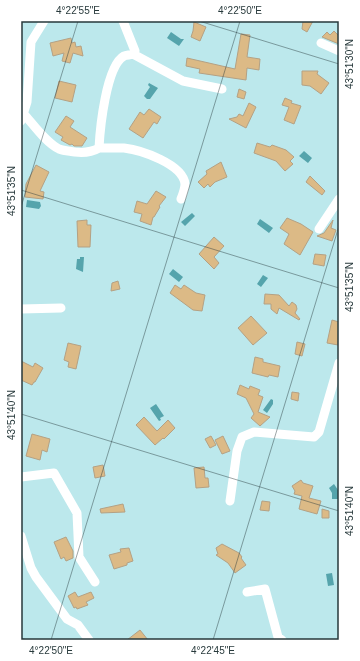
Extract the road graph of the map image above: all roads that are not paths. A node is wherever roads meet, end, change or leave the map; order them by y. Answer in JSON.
{"nodes":[{"id":1,"x":44,"y":21,"type":"edge"},
{"id":2,"x":123,"y":21,"type":"edge"},
{"id":3,"x":321,"y":43,"type":"dead end"},
{"id":4,"x":339,"y":51,"type":"edge"},
{"id":5,"x":133,"y":54,"type":"junction"},
{"id":6,"x":222,"y":89,"type":"dead end"},
{"id":7,"x":22,"y":117,"type":"edge"},
{"id":8,"x":99,"y":148,"type":"junction"},
{"id":9,"x":339,"y":198,"type":"edge"},
{"id":10,"x":181,"y":199,"type":"dead end"},
{"id":11,"x":319,"y":229,"type":"dead end"},
{"id":12,"x":61,"y":308,"type":"dead end"},
{"id":13,"x":21,"y":309,"type":"edge"},
{"id":14,"x":339,"y":363,"type":"edge"},
{"id":15,"x":21,"y":477,"type":"edge"},
{"id":16,"x":230,"y":501,"type":"dead end"},
{"id":17,"x":21,"y":536,"type":"edge"},
{"id":18,"x":95,"y":582,"type":"dead end"},
{"id":19,"x":247,"y":592,"type":"dead end"},
{"id":20,"x":89,"y":640,"type":"edge"},
{"id":21,"x":282,"y":640,"type":"edge"}],
"edges":[{"from":1,"to":7,"type":"street"},
{"from":2,"to":5,"type":"street"},
{"from":3,"to":4,"type":"street"},
{"from":5,"to":6,"type":"street"},
{"from":5,"to":8,"type":"street"},
{"from":7,"to":8,"type":"street"},
{"from":8,"to":10,"type":"street"},
{"from":9,"to":11,"type":"street"},
{"from":12,"to":13,"type":"street"},
{"from":14,"to":16,"type":"street"},
{"from":15,"to":18,"type":"street"},
{"from":17,"to":20,"type":"street"},
{"from":19,"to":21,"type":"street"}]}
